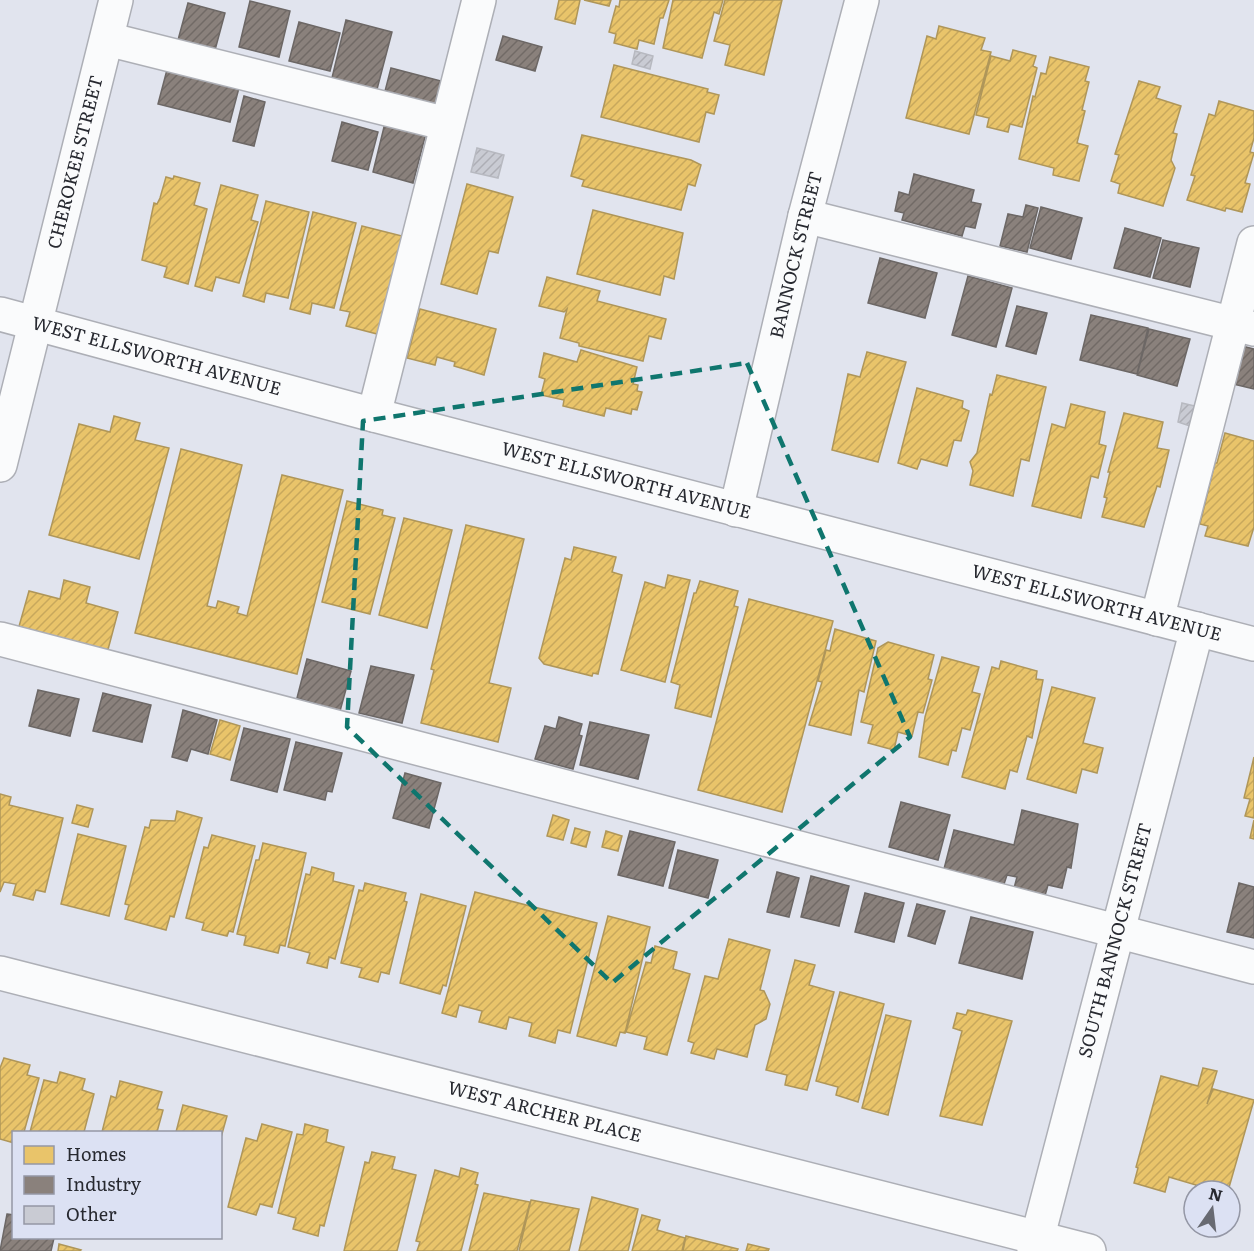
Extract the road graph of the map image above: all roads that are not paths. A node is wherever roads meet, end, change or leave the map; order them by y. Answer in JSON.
{"nodes":[{"id":1,"x":116,"y":0,"type":"edge"},
{"id":2,"x":479,"y":0,"type":"edge"},
{"id":3,"x":862,"y":0,"type":"edge"},
{"id":4,"x":107,"y":39,"type":"junction"},
{"id":5,"x":447,"y":124,"type":"junction"},
{"id":6,"x":805,"y":216,"type":"junction"},
{"id":7,"x":1254,"y":243,"type":"edge"},
{"id":8,"x":0,"y":314,"type":"edge"},
{"id":9,"x":34,"y":323,"type":"junction"},
{"id":10,"x":1244,"y":327,"type":"edge"},
{"id":11,"x":374,"y":415,"type":"junction"},
{"id":12,"x":0,"y":465,"type":"edge"},
{"id":13,"x":736,"y":510,"type":"junction"},
{"id":14,"x":1157,"y":619,"type":"junction"},
{"id":15,"x":1197,"y":629,"type":"junction"},
{"id":16,"x":0,"y":639,"type":"edge"},
{"id":17,"x":1254,"y":644,"type":"edge"},
{"id":18,"x":1116,"y":932,"type":"junction"},
{"id":19,"x":1254,"y":967,"type":"edge"},
{"id":20,"x":0,"y":974,"type":"edge"},
{"id":21,"x":1035,"y":1244,"type":"edge"},
{"id":22,"x":1089,"y":1251,"type":"edge"}],
"edges":[{"from":1,"to":4,"type":"street","name":"CHEROKEE STREET"},
{"from":2,"to":5,"type":"street"},
{"from":3,"to":6,"type":"street","name":"BANNOCK STREET"},
{"from":4,"to":5,"type":"street"},
{"from":4,"to":9,"type":"street","name":"CHEROKEE STREET"},
{"from":5,"to":11,"type":"street"},
{"from":6,"to":10,"type":"street"},
{"from":6,"to":13,"type":"street","name":"BANNOCK STREET"},
{"from":7,"to":10,"type":"street"},
{"from":8,"to":9,"type":"street","name":"WEST ELLSWORTH AVENUE"},
{"from":9,"to":11,"type":"street","name":"WEST ELLSWORTH AVENUE"},
{"from":9,"to":12,"type":"street","name":"CHEROKEE STREET"},
{"from":10,"to":14,"type":"street"},
{"from":11,"to":13,"type":"street","name":"WEST ELLSWORTH AVENUE"},
{"from":13,"to":14,"type":"street","name":"WEST ELLSWORTH AVENUE"},
{"from":14,"to":15,"type":"street","name":"WEST ELLSWORTH AVENUE"},
{"from":15,"to":17,"type":"street","name":"WEST ELLSWORTH AVENUE"},
{"from":15,"to":18,"type":"street","name":"SOUTH BANNOCK STREET"},
{"from":16,"to":18,"type":"street"},
{"from":18,"to":19,"type":"street"},
{"from":18,"to":21,"type":"street","name":"SOUTH BANNOCK STREET"},
{"from":20,"to":21,"type":"street","name":"WEST ARCHER PLACE"},
{"from":21,"to":22,"type":"street","name":"WEST ARCHER PLACE"}]}
